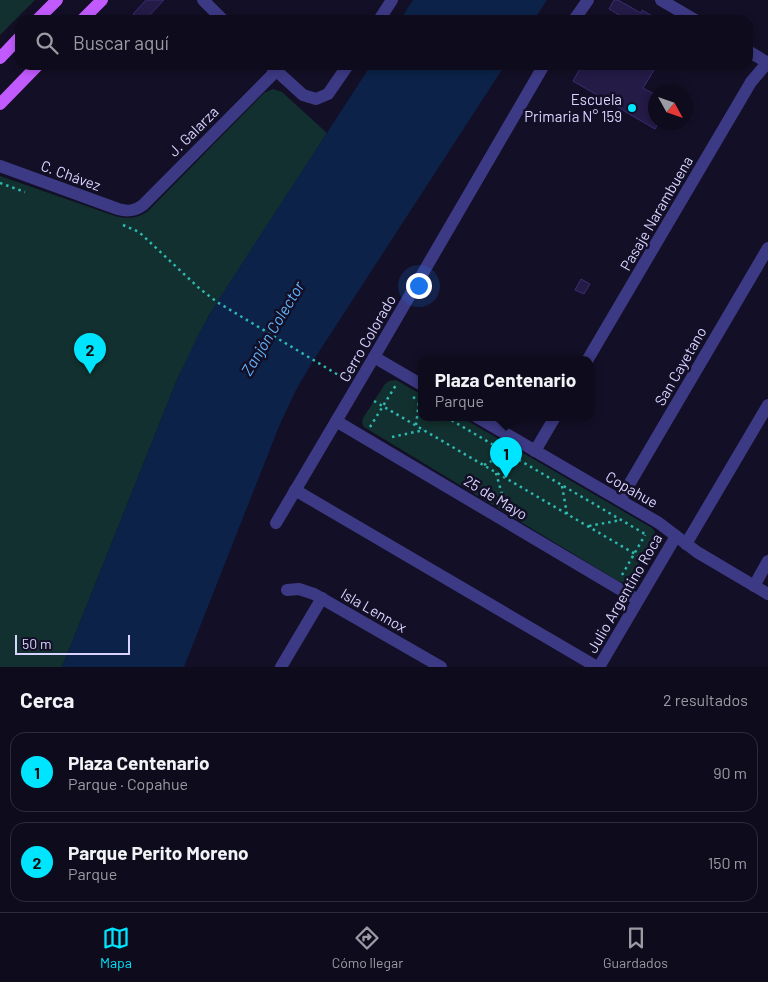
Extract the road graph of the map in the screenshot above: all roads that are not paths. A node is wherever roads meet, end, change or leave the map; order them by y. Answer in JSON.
{"nodes":[{"id":1,"x":56,"y":0,"type":"edge"},
{"id":2,"x":102,"y":0,"type":"edge"},
{"id":3,"x":203,"y":0,"type":"edge"},
{"id":4,"x":392,"y":0,"type":"edge"},
{"id":5,"x":588,"y":0,"type":"edge"},
{"id":6,"x":661,"y":0,"type":"edge"},
{"id":7,"x":42,"y":15,"type":"edge"},
{"id":8,"x":87,"y":15,"type":"edge"},
{"id":9,"x":218,"y":15,"type":"edge"},
{"id":10,"x":382,"y":15,"type":"edge"},
{"id":11,"x":578,"y":15,"type":"edge"},
{"id":12,"x":686,"y":15,"type":"edge"},
{"id":13,"x":15,"y":42,"type":"edge"},
{"id":14,"x":753,"y":55,"type":"edge"},
{"id":15,"x":0,"y":58,"type":"edge"},
{"id":16,"x":768,"y":63,"type":"edge"},
{"id":17,"x":33,"y":70,"type":"edge"},
{"id":18,"x":271,"y":70,"type":"edge"},
{"id":19,"x":275,"y":70,"type":"edge"},
{"id":20,"x":345,"y":70,"type":"edge"},
{"id":21,"x":541,"y":70,"type":"edge"},
{"id":22,"x":0,"y":104,"type":"edge"},
{"id":23,"x":0,"y":166,"type":"edge"},
{"id":24,"x":131,"y":211,"type":"joint"},
{"id":25,"x":768,"y":248,"type":"edge"},
{"id":26,"x":590,"y":356,"type":"edge"},
{"id":27,"x":374,"y":357,"type":"junction"},
{"id":28,"x":418,"y":383,"type":"edge"},
{"id":29,"x":768,"y":405,"type":"edge"},
{"id":30,"x":336,"y":421,"type":"junction"},
{"id":31,"x":484,"y":421,"type":"edge"},
{"id":32,"x":553,"y":421,"type":"edge"},
{"id":33,"x":535,"y":451,"type":"junction"},
{"id":34,"x":295,"y":490,"type":"junction"},
{"id":35,"x":620,"y":500,"type":"junction"},
{"id":36,"x":276,"y":522,"type":"dead end"},
{"id":37,"x":676,"y":536,"type":"junction"},
{"id":38,"x":686,"y":544,"type":"junction"},
{"id":39,"x":768,"y":561,"type":"edge"},
{"id":40,"x":754,"y":586,"type":"junction"},
{"id":41,"x":288,"y":590,"type":"dead end"},
{"id":42,"x":768,"y":594,"type":"edge"},
{"id":43,"x":322,"y":598,"type":"junction"},
{"id":44,"x":638,"y":600,"type":"junction"},
{"id":45,"x":282,"y":667,"type":"edge"},
{"id":46,"x":441,"y":667,"type":"edge"},
{"id":47,"x":598,"y":667,"type":"edge"}],
"edges":[{"from":1,"to":7,"type":"main road"},
{"from":2,"to":8,"type":"main road"},
{"from":3,"to":9,"type":"street"},
{"from":4,"to":10,"type":"street"},
{"from":5,"to":11,"type":"street"},
{"from":6,"to":12,"type":"street"},
{"from":13,"to":15,"type":"main road"},
{"from":14,"to":16,"type":"street"},
{"from":16,"to":26,"type":"street","name":"Pasaje Narambuena"},
{"from":17,"to":22,"type":"main road"},
{"from":18,"to":24,"type":"street","name":"J. Galarza"},
{"from":19,"to":20,"type":"street"},
{"from":21,"to":27,"type":"street","name":"Cerro Colorado"},
{"from":23,"to":24,"type":"street","name":"C. Chávez"},
{"from":25,"to":35,"type":"street","name":"San Cayetano"},
{"from":27,"to":28,"type":"street"},
{"from":27,"to":30,"type":"street","name":"Cerro Colorado"},
{"from":29,"to":38,"type":"street"},
{"from":30,"to":34,"type":"street","name":"Cerro Colorado"},
{"from":30,"to":44,"type":"street","name":"25 de Mayo"},
{"from":31,"to":33,"type":"street","name":"Copahue"},
{"from":32,"to":33,"type":"street"},
{"from":33,"to":35,"type":"street","name":"Copahue"},
{"from":34,"to":36,"type":"street","name":"Cerro Colorado"},
{"from":34,"to":47,"type":"street"},
{"from":35,"to":37,"type":"street","name":"Copahue"},
{"from":37,"to":38,"type":"street","name":"Copahue"},
{"from":37,"to":44,"type":"street","name":"Julio Argentino Roca"},
{"from":38,"to":40,"type":"street","name":"Copahue"},
{"from":39,"to":40,"type":"street"},
{"from":40,"to":42,"type":"street","name":"Copahue"},
{"from":41,"to":43,"type":"street","name":"Isla Lennox"},
{"from":43,"to":45,"type":"street"},
{"from":43,"to":46,"type":"street","name":"Isla Lennox"},
{"from":44,"to":47,"type":"street","name":"Julio Argentino Roca"}]}
